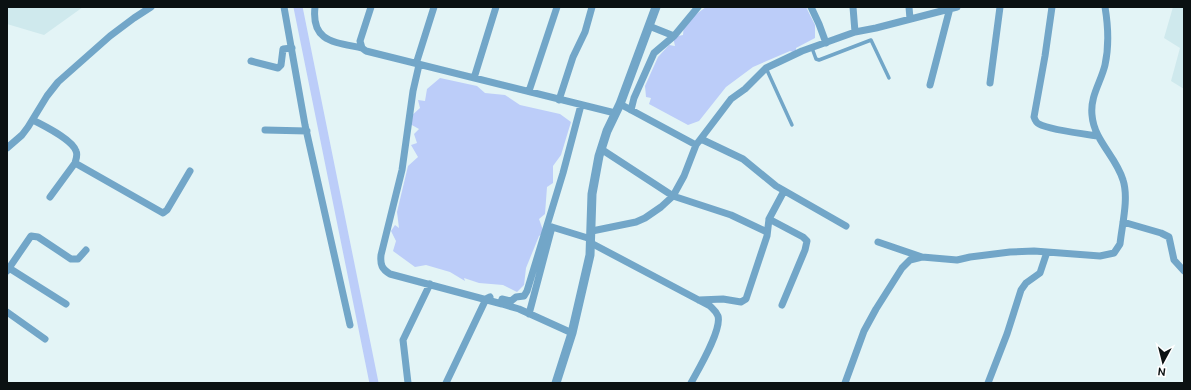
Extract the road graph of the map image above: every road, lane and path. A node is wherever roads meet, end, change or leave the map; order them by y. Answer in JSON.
{"nodes":[{"id":1,"x":151,"y":7,"type":"edge"},
{"id":2,"x":284,"y":7,"type":"edge"},
{"id":3,"x":315,"y":7,"type":"edge"},
{"id":4,"x":371,"y":7,"type":"edge"},
{"id":5,"x":434,"y":7,"type":"edge"},
{"id":6,"x":496,"y":7,"type":"edge"},
{"id":7,"x":557,"y":7,"type":"edge"},
{"id":8,"x":592,"y":7,"type":"edge"},
{"id":9,"x":656,"y":7,"type":"edge"},
{"id":10,"x":698,"y":7,"type":"edge"},
{"id":11,"x":811,"y":7,"type":"edge"},
{"id":12,"x":853,"y":7,"type":"edge"},
{"id":13,"x":909,"y":7,"type":"edge"},
{"id":14,"x":1000,"y":7,"type":"edge"},
{"id":15,"x":1052,"y":7,"type":"edge"},
{"id":16,"x":1105,"y":7,"type":"edge"},
{"id":17,"x":954,"y":8,"type":"edge"},
{"id":18,"x":910,"y":20,"type":"junction"},
{"id":19,"x":649,"y":26,"type":"junction"},
{"id":20,"x":868,"y":30,"type":"junction"},
{"id":21,"x":855,"y":32,"type":"junction"},
{"id":22,"x":674,"y":36,"type":"junction"},
{"id":23,"x":871,"y":40,"type":"junction"},
{"id":24,"x":826,"y":43,"type":"junction"},
{"id":25,"x":292,"y":48,"type":"junction"},
{"id":26,"x":362,"y":48,"type":"junction"},
{"id":27,"x":812,"y":48,"type":"junction"},
{"id":28,"x":251,"y":61,"type":"dead end"},
{"id":29,"x":418,"y":65,"type":"junction"},
{"id":30,"x":766,"y":68,"type":"junction"},
{"id":31,"x":474,"y":78,"type":"junction"},
{"id":32,"x":889,"y":78,"type":"dead end"},
{"id":33,"x":990,"y":83,"type":"dead end"},
{"id":34,"x":930,"y":85,"type":"dead end"},
{"id":35,"x":528,"y":91,"type":"junction"},
{"id":36,"x":559,"y":100,"type":"junction"},
{"id":37,"x":620,"y":104,"type":"junction"},
{"id":38,"x":581,"y":105,"type":"junction"},
{"id":39,"x":631,"y":110,"type":"junction"},
{"id":40,"x":616,"y":113,"type":"junction"},
{"id":41,"x":33,"y":120,"type":"junction"},
{"id":42,"x":792,"y":125,"type":"dead end"},
{"id":43,"x":264,"y":130,"type":"dead end"},
{"id":44,"x":307,"y":131,"type":"junction"},
{"id":45,"x":1098,"y":136,"type":"junction"},
{"id":46,"x":701,"y":139,"type":"junction"},
{"id":47,"x":696,"y":145,"type":"junction"},
{"id":48,"x":7,"y":148,"type":"edge"},
{"id":49,"x":601,"y":149,"type":"junction"},
{"id":50,"x":75,"y":163,"type":"junction"},
{"id":51,"x":190,"y":171,"type":"dead end"},
{"id":52,"x":784,"y":191,"type":"junction"},
{"id":53,"x":673,"y":196,"type":"junction"},
{"id":54,"x":50,"y":197,"type":"dead end"},
{"id":55,"x":769,"y":219,"type":"junction"},
{"id":56,"x":1123,"y":222,"type":"junction"},
{"id":57,"x":846,"y":226,"type":"dead end"},
{"id":58,"x":767,"y":232,"type":"junction"},
{"id":59,"x":591,"y":238,"type":"junction"},
{"id":60,"x":878,"y":242,"type":"dead end"},
{"id":61,"x":86,"y":250,"type":"dead end"},
{"id":62,"x":1047,"y":252,"type":"junction"},
{"id":63,"x":922,"y":257,"type":"junction"},
{"id":64,"x":8,"y":269,"type":"edge"},
{"id":65,"x":1184,"y":271,"type":"edge"},
{"id":66,"x":430,"y":284,"type":"junction"},
{"id":67,"x":486,"y":299,"type":"junction"},
{"id":68,"x":699,"y":300,"type":"junction"},
{"id":69,"x":66,"y":304,"type":"dead end"},
{"id":70,"x":782,"y":305,"type":"dead end"},
{"id":71,"x":7,"y":312,"type":"edge"},
{"id":72,"x":529,"y":314,"type":"junction"},
{"id":73,"x":350,"y":325,"type":"dead end"},
{"id":74,"x":572,"y":333,"type":"junction"},
{"id":75,"x":45,"y":339,"type":"dead end"},
{"id":76,"x":408,"y":383,"type":"edge"},
{"id":77,"x":446,"y":383,"type":"edge"},
{"id":78,"x":556,"y":383,"type":"edge"},
{"id":79,"x":691,"y":383,"type":"edge"},
{"id":80,"x":845,"y":383,"type":"edge"},
{"id":81,"x":988,"y":383,"type":"edge"}],
"edges":[{"from":1,"to":41,"type":"street"},
{"from":2,"to":25,"type":"street"},
{"from":3,"to":26,"type":"street"},
{"from":4,"to":26,"type":"street"},
{"from":5,"to":29,"type":"street"},
{"from":6,"to":31,"type":"street"},
{"from":7,"to":35,"type":"street"},
{"from":8,"to":36,"type":"street"},
{"from":9,"to":19,"type":"street"},
{"from":10,"to":22,"type":"street"},
{"from":11,"to":24,"type":"street"},
{"from":12,"to":21,"type":"street"},
{"from":13,"to":18,"type":"street"},
{"from":14,"to":33,"type":"street"},
{"from":15,"to":45,"type":"street"},
{"from":16,"to":45,"type":"street"},
{"from":17,"to":18,"type":"street"},
{"from":17,"to":34,"type":"street"},
{"from":18,"to":20,"type":"street"},
{"from":19,"to":22,"type":"street"},
{"from":19,"to":37,"type":"street"},
{"from":20,"to":21,"type":"street"},
{"from":20,"to":23,"type":"lane"},
{"from":21,"to":24,"type":"street"},
{"from":22,"to":39,"type":"street"},
{"from":23,"to":27,"type":"lane"},
{"from":23,"to":32,"type":"lane"},
{"from":24,"to":27,"type":"street"},
{"from":25,"to":28,"type":"street"},
{"from":25,"to":44,"type":"street"},
{"from":26,"to":29,"type":"street"},
{"from":27,"to":30,"type":"street"},
{"from":29,"to":31,"type":"street"},
{"from":29,"to":66,"type":"street"},
{"from":30,"to":42,"type":"lane"},
{"from":30,"to":46,"type":"street"},
{"from":31,"to":35,"type":"street"},
{"from":35,"to":36,"type":"street"},
{"from":36,"to":38,"type":"street"},
{"from":37,"to":39,"type":"street"},
{"from":37,"to":40,"type":"street"},
{"from":38,"to":40,"type":"street"},
{"from":38,"to":67,"type":"street"},
{"from":39,"to":47,"type":"street"},
{"from":40,"to":49,"type":"street"},
{"from":41,"to":48,"type":"street"},
{"from":41,"to":50,"type":"street"},
{"from":43,"to":44,"type":"street"},
{"from":44,"to":73,"type":"street"},
{"from":45,"to":56,"type":"street"},
{"from":46,"to":47,"type":"street"},
{"from":46,"to":52,"type":"street"},
{"from":47,"to":53,"type":"street"},
{"from":49,"to":53,"type":"street"},
{"from":49,"to":59,"type":"street"},
{"from":50,"to":51,"type":"street"},
{"from":50,"to":54,"type":"street"},
{"from":52,"to":55,"type":"street"},
{"from":52,"to":57,"type":"street"},
{"from":53,"to":58,"type":"street"},
{"from":53,"to":59,"type":"street"},
{"from":55,"to":58,"type":"street"},
{"from":55,"to":70,"type":"street"},
{"from":56,"to":62,"type":"street"},
{"from":56,"to":65,"type":"street"},
{"from":58,"to":68,"type":"street"},
{"from":59,"to":68,"type":"street"},
{"from":59,"to":72,"type":"street"},
{"from":59,"to":74,"type":"street"},
{"from":60,"to":63,"type":"street"},
{"from":61,"to":64,"type":"street"},
{"from":62,"to":63,"type":"street"},
{"from":62,"to":81,"type":"street"},
{"from":63,"to":80,"type":"street"},
{"from":64,"to":69,"type":"street"},
{"from":66,"to":67,"type":"street"},
{"from":66,"to":76,"type":"street"},
{"from":67,"to":72,"type":"street"},
{"from":67,"to":77,"type":"street"},
{"from":68,"to":79,"type":"street"},
{"from":71,"to":75,"type":"street"},
{"from":72,"to":74,"type":"street"},
{"from":74,"to":78,"type":"street"}]}
